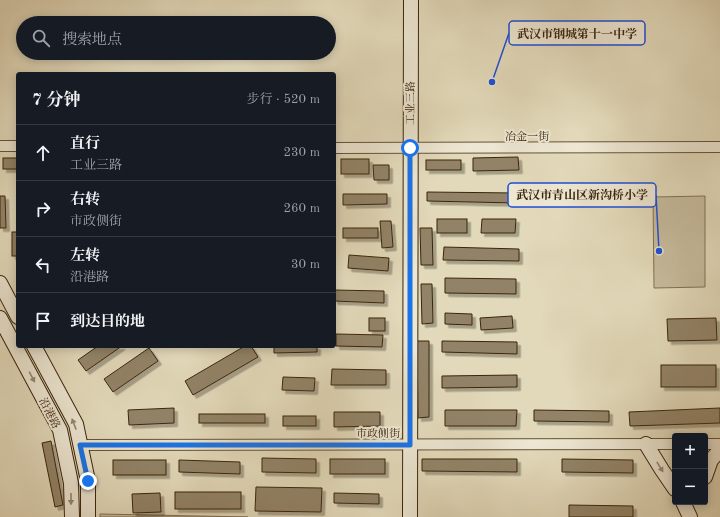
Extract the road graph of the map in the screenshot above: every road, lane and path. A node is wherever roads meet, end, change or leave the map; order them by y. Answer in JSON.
{"nodes":[{"id":1,"x":411,"y":0,"type":"edge"},
{"id":2,"x":0,"y":146,"type":"edge"},
{"id":3,"x":16,"y":146,"type":"edge"},
{"id":4,"x":720,"y":146,"type":"edge"},
{"id":5,"x":336,"y":148,"type":"edge"},
{"id":6,"x":410,"y":148,"type":"junction"},
{"id":7,"x":0,"y":283,"type":"edge"},
{"id":8,"x":16,"y":313,"type":"edge"},
{"id":9,"x":0,"y":318,"type":"edge"},
{"id":10,"x":30,"y":348,"type":"edge"},
{"id":11,"x":35,"y":348,"type":"edge"},
{"id":12,"x":19,"y":354,"type":"junction"},
{"id":13,"x":646,"y":444,"type":"junction"},
{"id":14,"x":672,"y":444,"type":"edge"},
{"id":15,"x":708,"y":444,"type":"edge"},
{"id":16,"x":720,"y":444,"type":"edge"},
{"id":17,"x":80,"y":445,"type":"junction"},
{"id":18,"x":410,"y":445,"type":"junction"},
{"id":19,"x":720,"y":450,"type":"edge"},
{"id":20,"x":708,"y":469,"type":"edge"},
{"id":21,"x":672,"y":485,"type":"edge"},
{"id":22,"x":684,"y":505,"type":"edge"},
{"id":23,"x":695,"y":505,"type":"edge"},
{"id":24,"x":72,"y":517,"type":"edge"},
{"id":25,"x":88,"y":517,"type":"edge"},
{"id":26,"x":410,"y":517,"type":"edge"},
{"id":27,"x":690,"y":517,"type":"edge"}],
"edges":[{"from":1,"to":6,"type":"main road","name":"工业三路"},
{"from":2,"to":3,"type":"street"},
{"from":4,"to":6,"type":"street","name":"冶金一街"},
{"from":5,"to":6,"type":"street","name":"冶金一街"},
{"from":6,"to":18,"type":"main road","name":"工业三路"},
{"from":7,"to":8,"type":"main road"},
{"from":9,"to":12,"type":"main road","name":"沿港路"},
{"from":10,"to":12,"type":"main road"},
{"from":17,"to":11,"type":"main road","name":"沿港路","one_way":true},
{"from":12,"to":24,"type":"main road","name":"沿港路","one_way":true},
{"from":13,"to":14,"type":"street","name":"市政侧街"},
{"from":13,"to":18,"type":"street","name":"市政侧街"},
{"from":13,"to":21,"type":"main road","one_way":true},
{"from":15,"to":16,"type":"street"},
{"from":17,"to":18,"type":"street","name":"市政侧街"},
{"from":17,"to":25,"type":"main road","name":"沿港路"},
{"from":18,"to":26,"type":"main road","name":"工业三路"},
{"from":19,"to":20,"type":"main road"},
{"from":22,"to":27,"type":"main road"},
{"from":23,"to":27,"type":"main road"}]}
